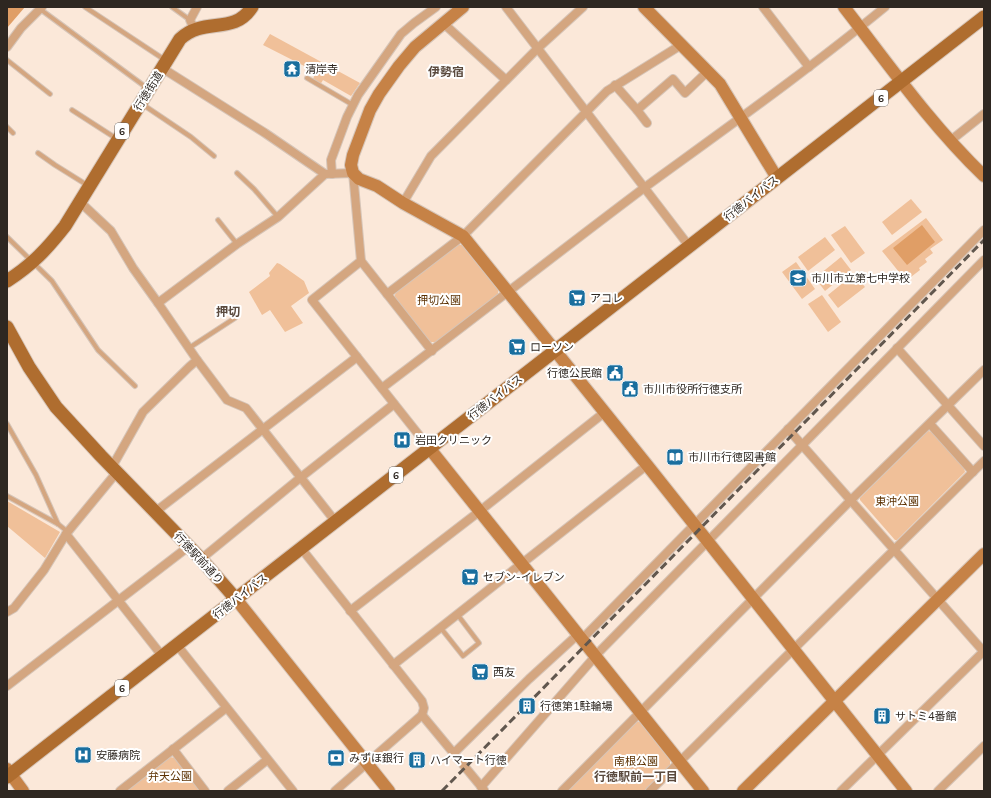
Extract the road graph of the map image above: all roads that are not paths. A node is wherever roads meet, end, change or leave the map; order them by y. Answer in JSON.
{"nodes":[{"id":1,"x":86,"y":7,"type":"edge"},
{"id":2,"x":172,"y":7,"type":"edge"},
{"id":3,"x":197,"y":7,"type":"edge"},
{"id":4,"x":252,"y":7,"type":"edge"},
{"id":5,"x":436,"y":7,"type":"edge"},
{"id":6,"x":463,"y":7,"type":"edge"},
{"id":7,"x":506,"y":7,"type":"edge"},
{"id":8,"x":583,"y":7,"type":"edge"},
{"id":9,"x":644,"y":7,"type":"edge"},
{"id":10,"x":762,"y":7,"type":"edge"},
{"id":11,"x":844,"y":7,"type":"edge"},
{"id":12,"x":884,"y":7,"type":"edge"},
{"id":13,"x":41,"y":8,"type":"edge"},
{"id":14,"x":984,"y":17,"type":"edge"},
{"id":15,"x":192,"y":24,"type":"junction"},
{"id":16,"x":443,"y":24,"type":"junction"},
{"id":17,"x":860,"y":28,"type":"junction"},
{"id":18,"x":681,"y":45,"type":"junction"},
{"id":19,"x":7,"y":47,"type":"edge"},
{"id":20,"x":538,"y":48,"type":"junction"},
{"id":21,"x":7,"y":60,"type":"edge"},
{"id":22,"x":164,"y":65,"type":"junction"},
{"id":23,"x":809,"y":67,"type":"junction"},
{"id":24,"x":708,"y":71,"type":"junction"},
{"id":25,"x":307,"y":78,"type":"dead end"},
{"id":26,"x":506,"y":80,"type":"junction"},
{"id":27,"x":902,"y":82,"type":"junction"},
{"id":28,"x":615,"y":85,"type":"junction"},
{"id":29,"x":148,"y":89,"type":"junction"},
{"id":30,"x":50,"y":94,"type":"dead end"},
{"id":31,"x":140,"y":102,"type":"junction"},
{"id":32,"x":353,"y":105,"type":"junction"},
{"id":33,"x":72,"y":110,"type":"dead end"},
{"id":34,"x":637,"y":110,"type":"junction"},
{"id":35,"x":586,"y":112,"type":"junction"},
{"id":36,"x":984,"y":114,"type":"edge"},
{"id":37,"x":741,"y":118,"type":"junction"},
{"id":38,"x":648,"y":123,"type":"dead end"},
{"id":39,"x":7,"y":127,"type":"edge"},
{"id":40,"x":13,"y":133,"type":"dead end"},
{"id":41,"x":117,"y":139,"type":"junction"},
{"id":42,"x":950,"y":141,"type":"junction"},
{"id":43,"x":38,"y":153,"type":"dead end"},
{"id":44,"x":214,"y":156,"type":"dead end"},
{"id":45,"x":237,"y":173,"type":"dead end"},
{"id":46,"x":353,"y":173,"type":"junction"},
{"id":47,"x":329,"y":174,"type":"junction"},
{"id":48,"x":984,"y":176,"type":"edge"},
{"id":49,"x":777,"y":178,"type":"junction"},
{"id":50,"x":89,"y":187,"type":"junction"},
{"id":51,"x":644,"y":189,"type":"junction"},
{"id":52,"x":80,"y":202,"type":"junction"},
{"id":53,"x":403,"y":203,"type":"junction"},
{"id":54,"x":278,"y":217,"type":"junction"},
{"id":55,"x":218,"y":220,"type":"dead end"},
{"id":56,"x":984,"y":230,"type":"edge"},
{"id":57,"x":7,"y":236,"type":"edge"},
{"id":58,"x":463,"y":236,"type":"junction"},
{"id":59,"x":237,"y":244,"type":"junction"},
{"id":60,"x":689,"y":246,"type":"junction"},
{"id":61,"x":984,"y":260,"type":"edge"},
{"id":62,"x":361,"y":261,"type":"junction"},
{"id":63,"x":34,"y":262,"type":"junction"},
{"id":64,"x":7,"y":281,"type":"edge"},
{"id":65,"x":508,"y":292,"type":"junction"},
{"id":66,"x":387,"y":294,"type":"junction"},
{"id":67,"x":158,"y":303,"type":"junction"},
{"id":68,"x":235,"y":318,"type":"dead end"},
{"id":69,"x":7,"y":327,"type":"edge"},
{"id":70,"x":188,"y":348,"type":"junction"},
{"id":71,"x":897,"y":348,"type":"junction"},
{"id":72,"x":555,"y":350,"type":"junction"},
{"id":73,"x":432,"y":351,"type":"junction"},
{"id":74,"x":358,"y":358,"type":"junction"},
{"id":75,"x":197,"y":360,"type":"junction"},
{"id":76,"x":984,"y":370,"type":"edge"},
{"id":77,"x":136,"y":386,"type":"dead end"},
{"id":78,"x":382,"y":388,"type":"junction"},
{"id":79,"x":394,"y":404,"type":"junction"},
{"id":80,"x":949,"y":406,"type":"junction"},
{"id":81,"x":605,"y":412,"type":"junction"},
{"id":82,"x":7,"y":424,"type":"edge"},
{"id":83,"x":930,"y":424,"type":"junction"},
{"id":84,"x":788,"y":429,"type":"junction"},
{"id":85,"x":263,"y":430,"type":"junction"},
{"id":86,"x":802,"y":444,"type":"junction"},
{"id":87,"x":984,"y":446,"type":"edge"},
{"id":88,"x":430,"y":449,"type":"junction"},
{"id":89,"x":984,"y":461,"type":"edge"},
{"id":90,"x":647,"y":465,"type":"junction"},
{"id":91,"x":114,"y":469,"type":"junction"},
{"id":92,"x":973,"y":472,"type":"junction"},
{"id":93,"x":300,"y":478,"type":"junction"},
{"id":94,"x":7,"y":496,"type":"edge"},
{"id":95,"x":851,"y":500,"type":"junction"},
{"id":96,"x":480,"y":511,"type":"junction"},
{"id":97,"x":155,"y":512,"type":"junction"},
{"id":98,"x":336,"y":521,"type":"junction"},
{"id":99,"x":58,"y":524,"type":"junction"},
{"id":100,"x":694,"y":524,"type":"junction"},
{"id":101,"x":67,"y":533,"type":"junction"},
{"id":102,"x":708,"y":541,"type":"junction"},
{"id":103,"x":188,"y":546,"type":"junction"},
{"id":104,"x":301,"y":548,"type":"junction"},
{"id":105,"x":894,"y":550,"type":"junction"},
{"id":106,"x":984,"y":554,"type":"edge"},
{"id":107,"x":201,"y":559,"type":"junction"},
{"id":108,"x":521,"y":563,"type":"junction"},
{"id":109,"x":236,"y":598,"type":"junction"},
{"id":110,"x":753,"y":599,"type":"junction"},
{"id":111,"x":938,"y":599,"type":"junction"},
{"id":112,"x":119,"y":600,"type":"junction"},
{"id":113,"x":350,"y":611,"type":"junction"},
{"id":114,"x":7,"y":612,"type":"edge"},
{"id":115,"x":457,"y":614,"type":"junction"},
{"id":116,"x":440,"y":627,"type":"junction"},
{"id":117,"x":580,"y":637,"type":"junction"},
{"id":118,"x":177,"y":646,"type":"junction"},
{"id":119,"x":793,"y":650,"type":"junction"},
{"id":120,"x":984,"y":652,"type":"edge"},
{"id":121,"x":596,"y":656,"type":"junction"},
{"id":122,"x":163,"y":657,"type":"junction"},
{"id":123,"x":393,"y":665,"type":"junction"},
{"id":124,"x":7,"y":686,"type":"edge"},
{"id":125,"x":834,"y":701,"type":"junction"},
{"id":126,"x":226,"y":708,"type":"junction"},
{"id":127,"x":640,"y":712,"type":"junction"},
{"id":128,"x":422,"y":714,"type":"junction"},
{"id":129,"x":984,"y":746,"type":"edge"},
{"id":130,"x":173,"y":749,"type":"junction"},
{"id":131,"x":454,"y":753,"type":"junction"},
{"id":132,"x":877,"y":755,"type":"junction"},
{"id":133,"x":268,"y":760,"type":"junction"},
{"id":134,"x":680,"y":762,"type":"junction"},
{"id":135,"x":367,"y":763,"type":"junction"},
{"id":136,"x":8,"y":773,"type":"edge"},
{"id":137,"x":381,"y":786,"type":"edge"},
{"id":138,"x":483,"y":789,"type":"edge"},
{"id":139,"x":23,"y":791,"type":"edge"},
{"id":140,"x":120,"y":791,"type":"edge"},
{"id":141,"x":205,"y":791,"type":"edge"},
{"id":142,"x":228,"y":791,"type":"edge"},
{"id":143,"x":292,"y":791,"type":"edge"},
{"id":144,"x":335,"y":791,"type":"edge"},
{"id":145,"x":389,"y":791,"type":"edge"},
{"id":146,"x":563,"y":791,"type":"edge"},
{"id":147,"x":650,"y":791,"type":"edge"},
{"id":148,"x":703,"y":791,"type":"edge"},
{"id":149,"x":743,"y":791,"type":"edge"},
{"id":150,"x":841,"y":791,"type":"edge"},
{"id":151,"x":906,"y":791,"type":"edge"},
{"id":152,"x":938,"y":791,"type":"edge"}],
"edges":[{"from":1,"to":22,"type":"lane"},
{"from":2,"to":15,"type":"lane"},
{"from":3,"to":15,"type":"street"},
{"from":4,"to":15,"type":"main road","name":"行徳街道","number":"6"},
{"from":5,"to":32,"type":"street"},
{"from":6,"to":16,"type":"street"},
{"from":7,"to":20,"type":"street"},
{"from":8,"to":20,"type":"street"},
{"from":9,"to":18,"type":"street"},
{"from":10,"to":23,"type":"street"},
{"from":11,"to":17,"type":"street"},
{"from":12,"to":17,"type":"street"},
{"from":13,"to":19,"type":"street"},
{"from":13,"to":29,"type":"lane"},
{"from":14,"to":27,"type":"main road","name":"行徳バイパス","number":"6"},
{"from":15,"to":22,"type":"main road","name":"行徳街道","number":"6"},
{"from":16,"to":26,"type":"street"},
{"from":16,"to":46,"type":"street"},
{"from":17,"to":23,"type":"street"},
{"from":17,"to":27,"type":"street"},
{"from":18,"to":24,"type":"street"},
{"from":18,"to":28,"type":"street"},
{"from":20,"to":26,"type":"street"},
{"from":20,"to":35,"type":"street"},
{"from":21,"to":30,"type":"lane"},
{"from":22,"to":29,"type":"main road","name":"行徳街道","number":"6"},
{"from":22,"to":47,"type":"street"},
{"from":23,"to":37,"type":"street"},
{"from":24,"to":34,"type":"street"},
{"from":24,"to":37,"type":"street"},
{"from":25,"to":32,"type":"lane"},
{"from":26,"to":53,"type":"street"},
{"from":27,"to":42,"type":"street"},
{"from":27,"to":49,"type":"main road","name":"行徳バイパス","number":"6"},
{"from":28,"to":34,"type":"street"},
{"from":28,"to":35,"type":"street"},
{"from":29,"to":31,"type":"main road","name":"行徳街道","number":"6"},
{"from":31,"to":41,"type":"main road","name":"行徳街道","number":"6"},
{"from":31,"to":44,"type":"lane"},
{"from":32,"to":47,"type":"street"},
{"from":33,"to":41,"type":"lane"},
{"from":34,"to":38,"type":"street"},
{"from":35,"to":51,"type":"street"},
{"from":35,"to":58,"type":"street"},
{"from":36,"to":42,"type":"street"},
{"from":37,"to":49,"type":"street"},
{"from":37,"to":51,"type":"street"},
{"from":39,"to":40,"type":"lane"},
{"from":41,"to":50,"type":"main road","name":"行徳街道","number":"6"},
{"from":42,"to":48,"type":"street"},
{"from":43,"to":50,"type":"lane"},
{"from":45,"to":54,"type":"lane"},
{"from":46,"to":47,"type":"street"},
{"from":46,"to":53,"type":"street"},
{"from":46,"to":62,"type":"street"},
{"from":47,"to":54,"type":"street"},
{"from":49,"to":60,"type":"main road","name":"行徳バイパス","number":"6"},
{"from":50,"to":52,"type":"main road","name":"行徳街道","number":"6"},
{"from":51,"to":60,"type":"street"},
{"from":51,"to":65,"type":"street"},
{"from":52,"to":63,"type":"main road","name":"行徳街道","number":"6"},
{"from":52,"to":67,"type":"street"},
{"from":53,"to":58,"type":"street"},
{"from":54,"to":59,"type":"street"},
{"from":55,"to":59,"type":"lane"},
{"from":56,"to":84,"type":"street"},
{"from":57,"to":63,"type":"lane"},
{"from":58,"to":65,"type":"street"},
{"from":58,"to":66,"type":"street"},
{"from":59,"to":67,"type":"street"},
{"from":60,"to":72,"type":"main road","name":"行徳バイパス","number":"6"},
{"from":61,"to":71,"type":"street"},
{"from":62,"to":66,"type":"street"},
{"from":62,"to":74,"type":"street"},
{"from":63,"to":64,"type":"main road","name":"行徳街道","number":"6"},
{"from":63,"to":77,"type":"lane"},
{"from":65,"to":72,"type":"street"},
{"from":65,"to":73,"type":"street"},
{"from":66,"to":73,"type":"street"},
{"from":67,"to":70,"type":"street"},
{"from":68,"to":70,"type":"lane"},
{"from":69,"to":91,"type":"main road","name":"行徳駅前通り"},
{"from":70,"to":75,"type":"street"},
{"from":71,"to":80,"type":"street"},
{"from":71,"to":86,"type":"street"},
{"from":72,"to":81,"type":"street"},
{"from":72,"to":88,"type":"main road","name":"行徳バイパス","number":"6"},
{"from":73,"to":78,"type":"street"},
{"from":74,"to":78,"type":"street"},
{"from":74,"to":85,"type":"street"},
{"from":75,"to":85,"type":"street"},
{"from":75,"to":91,"type":"street"},
{"from":76,"to":80,"type":"street"},
{"from":78,"to":79,"type":"street"},
{"from":79,"to":88,"type":"street"},
{"from":79,"to":93,"type":"street"},
{"from":80,"to":83,"type":"street"},
{"from":80,"to":87,"type":"street"},
{"from":81,"to":90,"type":"street"},
{"from":81,"to":96,"type":"street"},
{"from":82,"to":99,"type":"lane"},
{"from":83,"to":92,"type":"street"},
{"from":83,"to":95,"type":"street"},
{"from":84,"to":86,"type":"street"},
{"from":84,"to":100,"type":"street"},
{"from":85,"to":93,"type":"street"},
{"from":85,"to":97,"type":"street"},
{"from":86,"to":95,"type":"street"},
{"from":86,"to":102,"type":"street"},
{"from":88,"to":96,"type":"street"},
{"from":88,"to":98,"type":"main road","name":"行徳バイパス","number":"6"},
{"from":89,"to":92,"type":"street"},
{"from":90,"to":100,"type":"street"},
{"from":90,"to":108,"type":"street"},
{"from":91,"to":97,"type":"main road","name":"行徳駅前通り"},
{"from":91,"to":101,"type":"street"},
{"from":92,"to":105,"type":"street"},
{"from":93,"to":98,"type":"street"},
{"from":93,"to":107,"type":"street"},
{"from":94,"to":99,"type":"lane"},
{"from":95,"to":105,"type":"street"},
{"from":95,"to":110,"type":"street"},
{"from":96,"to":108,"type":"street"},
{"from":96,"to":113,"type":"street"},
{"from":97,"to":103,"type":"main road","name":"行徳駅前通り"},
{"from":98,"to":104,"type":"main road","name":"行徳バイパス","number":"6"},
{"from":99,"to":101,"type":"lane"},
{"from":100,"to":102,"type":"street"},
{"from":100,"to":117,"type":"street"},
{"from":101,"to":112,"type":"street"},
{"from":101,"to":114,"type":"street"},
{"from":102,"to":110,"type":"street"},
{"from":102,"to":121,"type":"street"},
{"from":103,"to":107,"type":"main road","name":"行徳駅前通り"},
{"from":103,"to":112,"type":"street"},
{"from":104,"to":109,"type":"main road","name":"行徳バイパス","number":"6"},
{"from":104,"to":113,"type":"street"},
{"from":105,"to":111,"type":"street"},
{"from":105,"to":119,"type":"street"},
{"from":106,"to":111,"type":"street"},
{"from":107,"to":109,"type":"main road","name":"行徳駅前通り"},
{"from":108,"to":115,"type":"street"},
{"from":108,"to":117,"type":"street"},
{"from":109,"to":118,"type":"main road","name":"行徳バイパス","number":"6"},
{"from":109,"to":135,"type":"street","name":"行徳駅前通り"},
{"from":110,"to":119,"type":"street"},
{"from":110,"to":127,"type":"street"},
{"from":111,"to":120,"type":"street"},
{"from":111,"to":125,"type":"street"},
{"from":112,"to":122,"type":"street"},
{"from":112,"to":124,"type":"street"},
{"from":113,"to":123,"type":"street"},
{"from":115,"to":116,"type":"street"},
{"from":115,"to":116,"type":"lane"},
{"from":116,"to":123,"type":"street"},
{"from":117,"to":121,"type":"street"},
{"from":117,"to":131,"type":"street"},
{"from":118,"to":122,"type":"main road","name":"行徳バイパス","number":"6"},
{"from":118,"to":126,"type":"street"},
{"from":119,"to":125,"type":"street"},
{"from":119,"to":134,"type":"street"},
{"from":120,"to":132,"type":"street"},
{"from":121,"to":127,"type":"street"},
{"from":121,"to":138,"type":"street"},
{"from":122,"to":136,"type":"main road","name":"行徳バイパス","number":"6"},
{"from":123,"to":128,"type":"street"},
{"from":125,"to":132,"type":"street"},
{"from":125,"to":149,"type":"street"},
{"from":126,"to":130,"type":"street"},
{"from":126,"to":133,"type":"street"},
{"from":127,"to":134,"type":"street"},
{"from":127,"to":146,"type":"street"},
{"from":128,"to":131,"type":"street"},
{"from":128,"to":135,"type":"street"},
{"from":129,"to":152,"type":"street"},
{"from":130,"to":140,"type":"street"},
{"from":130,"to":141,"type":"street"},
{"from":131,"to":138,"type":"street"},
{"from":132,"to":150,"type":"street"},
{"from":132,"to":151,"type":"street"},
{"from":133,"to":142,"type":"street"},
{"from":133,"to":143,"type":"street"},
{"from":134,"to":147,"type":"street"},
{"from":134,"to":148,"type":"street"},
{"from":135,"to":137,"type":"street","name":"行徳駅前通り"},
{"from":135,"to":144,"type":"street"},
{"from":136,"to":139,"type":"street"},
{"from":137,"to":145,"type":"street","name":"行徳駅前通り"}]}
